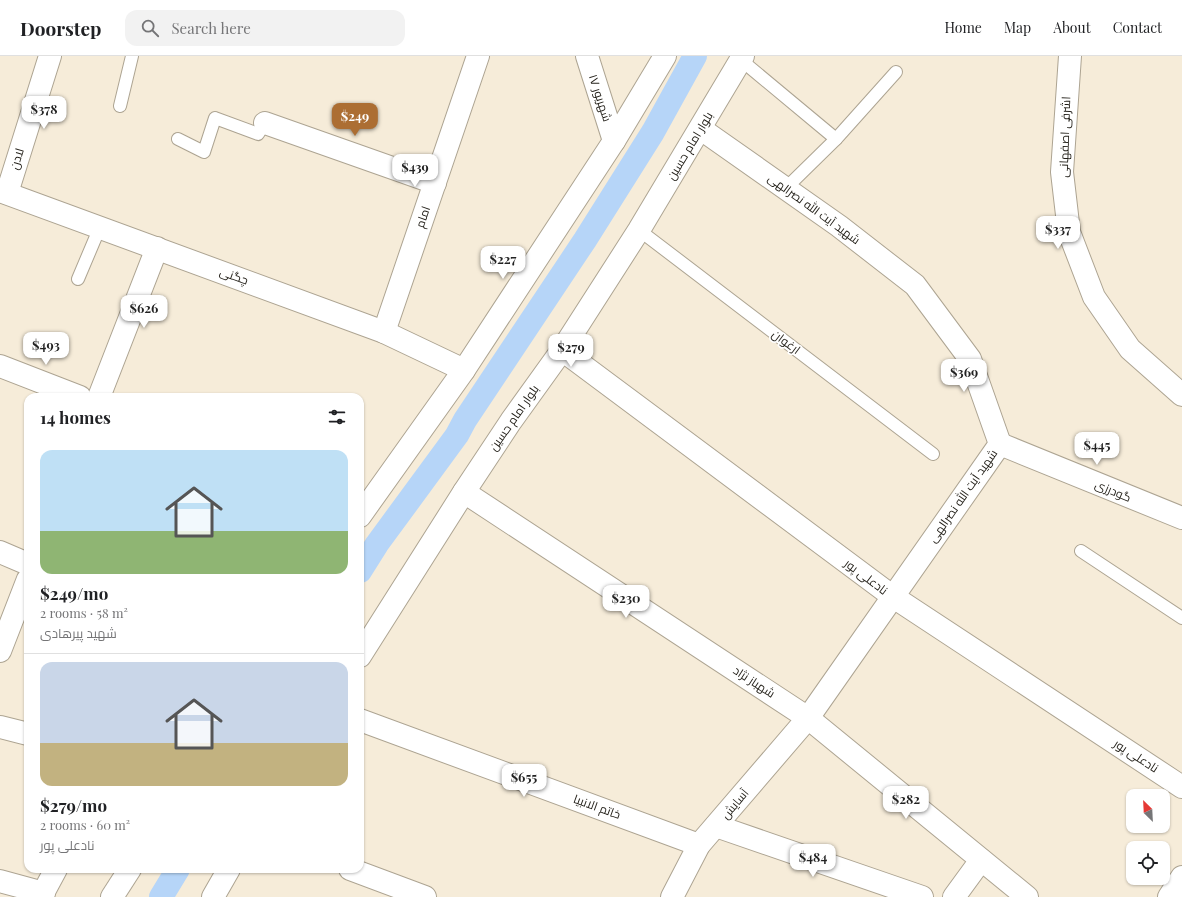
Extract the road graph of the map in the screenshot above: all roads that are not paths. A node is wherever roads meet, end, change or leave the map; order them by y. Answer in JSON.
{"nodes":[{"id":1,"x":50,"y":56,"type":"edge"},
{"id":2,"x":132,"y":56,"type":"edge"},
{"id":3,"x":478,"y":56,"type":"edge"},
{"id":4,"x":587,"y":56,"type":"edge"},
{"id":5,"x":664,"y":56,"type":"edge"},
{"id":6,"x":1070,"y":56,"type":"edge"},
{"id":7,"x":742,"y":58,"type":"edge"},
{"id":8,"x":896,"y":72,"type":"dead end"},
{"id":9,"x":120,"y":106,"type":"dead end"},
{"id":10,"x":265,"y":123,"type":"joint"},
{"id":11,"x":701,"y":129,"type":"junction"},
{"id":12,"x":836,"y":138,"type":"junction"},
{"id":13,"x":178,"y":139,"type":"dead end"},
{"id":14,"x":614,"y":141,"type":"junction"},
{"id":15,"x":435,"y":183,"type":"junction"},
{"id":16,"x":786,"y":188,"type":"junction"},
{"id":17,"x":3,"y":192,"type":"edge"},
{"id":18,"x":100,"y":227,"type":"junction"},
{"id":19,"x":639,"y":230,"type":"junction"},
{"id":20,"x":157,"y":248,"type":"junction"},
{"id":21,"x":78,"y":279,"type":"dead end"},
{"id":22,"x":384,"y":332,"type":"junction"},
{"id":23,"x":562,"y":350,"type":"junction"},
{"id":24,"x":0,"y":366,"type":"edge"},
{"id":25,"x":464,"y":370,"type":"junction"},
{"id":26,"x":70,"y":393,"type":"edge"},
{"id":27,"x":101,"y":393,"type":"edge"},
{"id":28,"x":1182,"y":395,"type":"edge"},
{"id":29,"x":1000,"y":444,"type":"junction"},
{"id":30,"x":933,"y":454,"type":"dead end"},
{"id":31,"x":464,"y":492,"type":"junction"},
{"id":32,"x":364,"y":506,"type":"edge"},
{"id":33,"x":1182,"y":518,"type":"edge"},
{"id":34,"x":1082,"y":551,"type":"dead end"},
{"id":35,"x":0,"y":552,"type":"edge"},
{"id":36,"x":24,"y":562,"type":"edge"},
{"id":37,"x":24,"y":590,"type":"edge"},
{"id":38,"x":892,"y":596,"type":"junction"},
{"id":39,"x":1182,"y":618,"type":"edge"},
{"id":40,"x":364,"y":650,"type":"edge"},
{"id":41,"x":0,"y":651,"type":"edge"},
{"id":42,"x":808,"y":718,"type":"junction"},
{"id":43,"x":364,"y":721,"type":"edge"},
{"id":44,"x":0,"y":727,"type":"edge"},
{"id":45,"x":24,"y":733,"type":"edge"},
{"id":46,"x":1182,"y":787,"type":"edge"},
{"id":47,"x":716,"y":826,"type":"junction"},
{"id":48,"x":700,"y":845,"type":"junction"},
{"id":49,"x":981,"y":860,"type":"junction"},
{"id":50,"x":54,"y":873,"type":"edge"},
{"id":51,"x":127,"y":873,"type":"edge"},
{"id":52,"x":227,"y":873,"type":"edge"},
{"id":53,"x":361,"y":873,"type":"edge"},
{"id":54,"x":0,"y":881,"type":"edge"},
{"id":55,"x":42,"y":895,"type":"edge"},
{"id":56,"x":112,"y":897,"type":"edge"},
{"id":57,"x":213,"y":897,"type":"edge"},
{"id":58,"x":425,"y":897,"type":"edge"},
{"id":59,"x":672,"y":897,"type":"edge"},
{"id":60,"x":922,"y":897,"type":"edge"},
{"id":61,"x":954,"y":897,"type":"edge"},
{"id":62,"x":1027,"y":897,"type":"edge"}],
"edges":[{"from":1,"to":17,"type":"street","name":"لادن"},
{"from":2,"to":9,"type":"lane"},
{"from":3,"to":15,"type":"street","name":"امام"},
{"from":4,"to":14,"type":"street","name":"۱۷ شهریور"},
{"from":5,"to":14,"type":"street"},
{"from":6,"to":28,"type":"street","name":"اشرفی اصفهانی"},
{"from":7,"to":11,"type":"street","name":"بلوار امام حسین"},
{"from":7,"to":12,"type":"lane"},
{"from":8,"to":12,"type":"lane"},
{"from":10,"to":13,"type":"lane"},
{"from":10,"to":15,"type":"street"},
{"from":11,"to":16,"type":"street","name":"شهید آیت الله نصرالهی"},
{"from":11,"to":19,"type":"street","name":"بلوار امام حسین"},
{"from":12,"to":16,"type":"lane"},
{"from":14,"to":25,"type":"street"},
{"from":15,"to":22,"type":"street","name":"امام"},
{"from":16,"to":29,"type":"street","name":"شهید آیت الله نصرالهی"},
{"from":17,"to":18,"type":"street","name":"چگنی"},
{"from":18,"to":20,"type":"street","name":"چگنی"},
{"from":18,"to":21,"type":"lane"},
{"from":19,"to":23,"type":"street","name":"بلوار امام حسین"},
{"from":19,"to":30,"type":"lane","name":"ارغوان"},
{"from":20,"to":22,"type":"street","name":"چگنی"},
{"from":20,"to":27,"type":"street"},
{"from":22,"to":25,"type":"street","name":"چگنی"},
{"from":23,"to":31,"type":"street","name":"بلوار امام حسین"},
{"from":23,"to":38,"type":"street","name":"نادعلی پور"},
{"from":24,"to":26,"type":"street"},
{"from":25,"to":32,"type":"street"},
{"from":29,"to":33,"type":"street","name":"گودرزی"},
{"from":29,"to":38,"type":"street","name":"شهید آیت الله نصرالهی"},
{"from":31,"to":40,"type":"street","name":"بلوار امام حسین"},
{"from":31,"to":42,"type":"street","name":"شهباز نژاد"},
{"from":34,"to":39,"type":"lane"},
{"from":35,"to":36,"type":"street"},
{"from":37,"to":41,"type":"street"},
{"from":38,"to":42,"type":"street","name":"شهید آیت الله نصرالهی"},
{"from":38,"to":46,"type":"street","name":"نادعلی پور"},
{"from":42,"to":47,"type":"street","name":"آسایش"},
{"from":42,"to":49,"type":"street","name":"شهباز نژاد"},
{"from":43,"to":48,"type":"street","name":"خاتم الانبیا"},
{"from":44,"to":45,"type":"street"},
{"from":47,"to":48,"type":"street","name":"آسایش"},
{"from":47,"to":60,"type":"street"},
{"from":48,"to":59,"type":"street","name":"آسایش"},
{"from":49,"to":61,"type":"street"},
{"from":49,"to":62,"type":"street","name":"شهباز نژاد"},
{"from":50,"to":55,"type":"street"},
{"from":51,"to":56,"type":"street"},
{"from":52,"to":57,"type":"street"},
{"from":53,"to":58,"type":"street"},
{"from":54,"to":55,"type":"street"}]}
